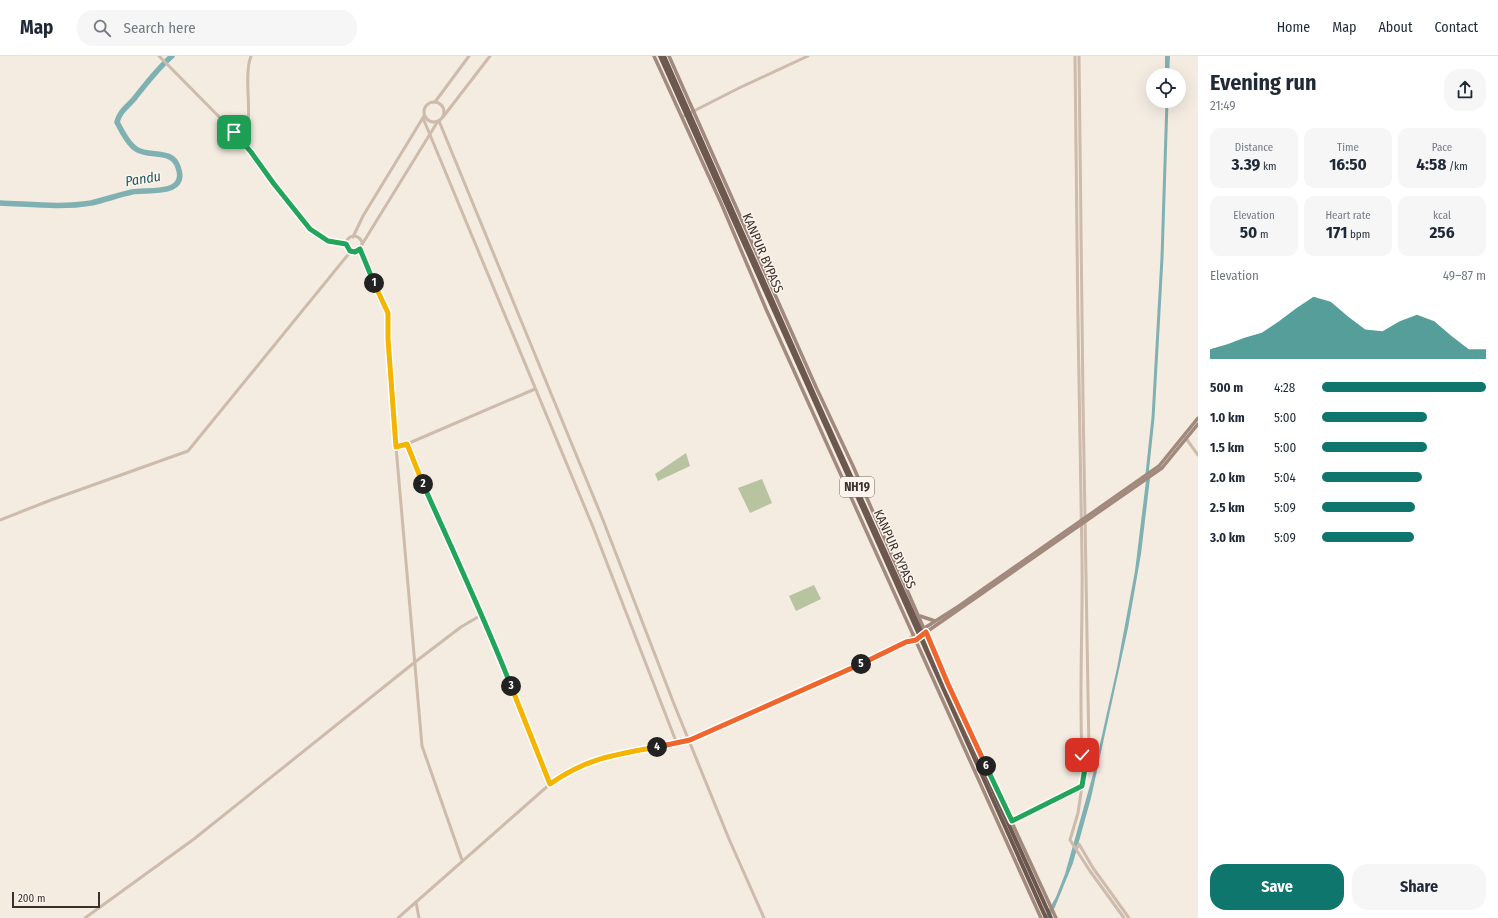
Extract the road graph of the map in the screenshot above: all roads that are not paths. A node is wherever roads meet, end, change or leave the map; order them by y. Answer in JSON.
{"nodes":[{"id":1,"x":159,"y":56,"type":"edge"},
{"id":2,"x":251,"y":56,"type":"edge"},
{"id":3,"x":469,"y":56,"type":"edge"},
{"id":4,"x":490,"y":56,"type":"edge"},
{"id":5,"x":654,"y":56,"type":"edge"},
{"id":6,"x":660,"y":56,"type":"edge"},
{"id":7,"x":664,"y":56,"type":"edge"},
{"id":8,"x":669,"y":56,"type":"edge"},
{"id":9,"x":808,"y":56,"type":"edge"},
{"id":10,"x":1075,"y":56,"type":"edge"},
{"id":11,"x":1080,"y":56,"type":"edge"},
{"id":12,"x":435,"y":102,"type":"junction"},
{"id":13,"x":694,"y":111,"type":"junction"},
{"id":14,"x":424,"y":117,"type":"junction"},
{"id":15,"x":443,"y":117,"type":"junction"},
{"id":16,"x":682,"y":117,"type":"junction"},
{"id":17,"x":438,"y":121,"type":"junction"},
{"id":18,"x":430,"y":134,"type":"junction"},
{"id":19,"x":242,"y":140,"type":"junction"},
{"id":20,"x":353,"y":237,"type":"junction"},
{"id":21,"x":346,"y":244,"type":"junction"},
{"id":22,"x":360,"y":248,"type":"junction"},
{"id":23,"x":350,"y":251,"type":"junction"},
{"id":24,"x":535,"y":389,"type":"junction"},
{"id":25,"x":1198,"y":418,"type":"edge"},
{"id":26,"x":1198,"y":424,"type":"edge"},
{"id":27,"x":1185,"y":437,"type":"junction"},
{"id":28,"x":407,"y":444,"type":"junction"},
{"id":29,"x":396,"y":447,"type":"junction"},
{"id":30,"x":1198,"y":455,"type":"edge"},
{"id":31,"x":0,"y":520,"type":"edge"},
{"id":32,"x":1083,"y":522,"type":"junction"},
{"id":33,"x":483,"y":614,"type":"junction"},
{"id":34,"x":919,"y":616,"type":"junction"},
{"id":35,"x":935,"y":621,"type":"junction"},
{"id":36,"x":934,"y":626,"type":"junction"},
{"id":37,"x":925,"y":630,"type":"junction"},
{"id":38,"x":914,"y":634,"type":"junction"},
{"id":39,"x":916,"y":640,"type":"junction"},
{"id":40,"x":929,"y":640,"type":"junction"},
{"id":41,"x":906,"y":642,"type":"junction"},
{"id":42,"x":415,"y":659,"type":"junction"},
{"id":43,"x":690,"y":740,"type":"junction"},
{"id":44,"x":677,"y":744,"type":"junction"},
{"id":45,"x":1086,"y":762,"type":"junction"},
{"id":46,"x":550,"y":784,"type":"junction"},
{"id":47,"x":1082,"y":786,"type":"junction"},
{"id":48,"x":1012,"y":821,"type":"junction"},
{"id":49,"x":1076,"y":848,"type":"junction"},
{"id":50,"x":462,"y":860,"type":"junction"},
{"id":51,"x":416,"y":902,"type":"junction"},
{"id":52,"x":1040,"y":917,"type":"edge"},
{"id":53,"x":85,"y":918,"type":"edge"},
{"id":54,"x":398,"y":918,"type":"edge"},
{"id":55,"x":419,"y":918,"type":"edge"},
{"id":56,"x":764,"y":918,"type":"edge"},
{"id":57,"x":1046,"y":918,"type":"edge"},
{"id":58,"x":1051,"y":918,"type":"edge"},
{"id":59,"x":1056,"y":918,"type":"edge"},
{"id":60,"x":1124,"y":918,"type":"edge"},
{"id":61,"x":1129,"y":918,"type":"edge"}],
"edges":[{"from":1,"to":19,"type":"street"},
{"from":2,"to":19,"type":"street"},
{"from":3,"to":12,"type":"street"},
{"from":4,"to":15,"type":"street"},
{"from":5,"to":16,"type":"main road"},
{"from":6,"to":57,"type":"highway","name":"KANPUR BYPASS","number":"NH19","bridge":true},
{"from":7,"to":58,"type":"highway","name":"KANPUR BYPASS","number":"NH19","bridge":true},
{"from":8,"to":13,"type":"main road"},
{"from":9,"to":13,"type":"street"},
{"from":10,"to":32,"type":"street"},
{"from":11,"to":32,"type":"street"},
{"from":12,"to":14,"type":"street"},
{"from":12,"to":15,"type":"street"},
{"from":13,"to":16,"type":"street"},
{"from":13,"to":34,"type":"main road"},
{"from":14,"to":17,"type":"street"},
{"from":14,"to":18,"type":"street"},
{"from":14,"to":20,"type":"street"},
{"from":15,"to":17,"type":"street"},
{"from":16,"to":38,"type":"main road"},
{"from":17,"to":18,"type":"street"},
{"from":17,"to":43,"type":"street"},
{"from":18,"to":22,"type":"street"},
{"from":18,"to":24,"type":"street"},
{"from":19,"to":21,"type":"street"},
{"from":20,"to":21,"type":"street"},
{"from":20,"to":22,"type":"street"},
{"from":21,"to":23,"type":"street"},
{"from":22,"to":23,"type":"street"},
{"from":22,"to":29,"type":"street"},
{"from":23,"to":31,"type":"street"},
{"from":24,"to":28,"type":"street"},
{"from":24,"to":44,"type":"street"},
{"from":25,"to":27,"type":"main road"},
{"from":26,"to":27,"type":"main road"},
{"from":27,"to":30,"type":"street"},
{"from":27,"to":32,"type":"main road"},
{"from":28,"to":29,"type":"street"},
{"from":28,"to":33,"type":"street"},
{"from":29,"to":42,"type":"street"},
{"from":32,"to":35,"type":"main road"},
{"from":32,"to":36,"type":"main road"},
{"from":32,"to":45,"type":"street"},
{"from":32,"to":45,"type":"street"},
{"from":33,"to":42,"type":"street"},
{"from":33,"to":46,"type":"street"},
{"from":34,"to":35,"type":"main road"},
{"from":34,"to":37,"type":"main road"},
{"from":35,"to":37,"type":"main road"},
{"from":36,"to":37,"type":"main road"},
{"from":36,"to":40,"type":"main road"},
{"from":37,"to":38,"type":"main road"},
{"from":37,"to":39,"type":"main road"},
{"from":37,"to":40,"type":"main road"},
{"from":38,"to":39,"type":"main road"},
{"from":38,"to":41,"type":"street"},
{"from":39,"to":41,"type":"street"},
{"from":39,"to":52,"type":"main road"},
{"from":40,"to":48,"type":"main road"},
{"from":41,"to":43,"type":"street"},
{"from":42,"to":50,"type":"street"},
{"from":42,"to":53,"type":"street"},
{"from":43,"to":44,"type":"street"},
{"from":43,"to":56,"type":"street"},
{"from":44,"to":46,"type":"street"},
{"from":45,"to":47,"type":"street"},
{"from":46,"to":50,"type":"street"},
{"from":47,"to":48,"type":"street"},
{"from":47,"to":49,"type":"street"},
{"from":48,"to":59,"type":"main road"},
{"from":49,"to":60,"type":"street"},
{"from":49,"to":61,"type":"street"},
{"from":50,"to":51,"type":"street"},
{"from":51,"to":54,"type":"street"},
{"from":51,"to":55,"type":"street"}]}
